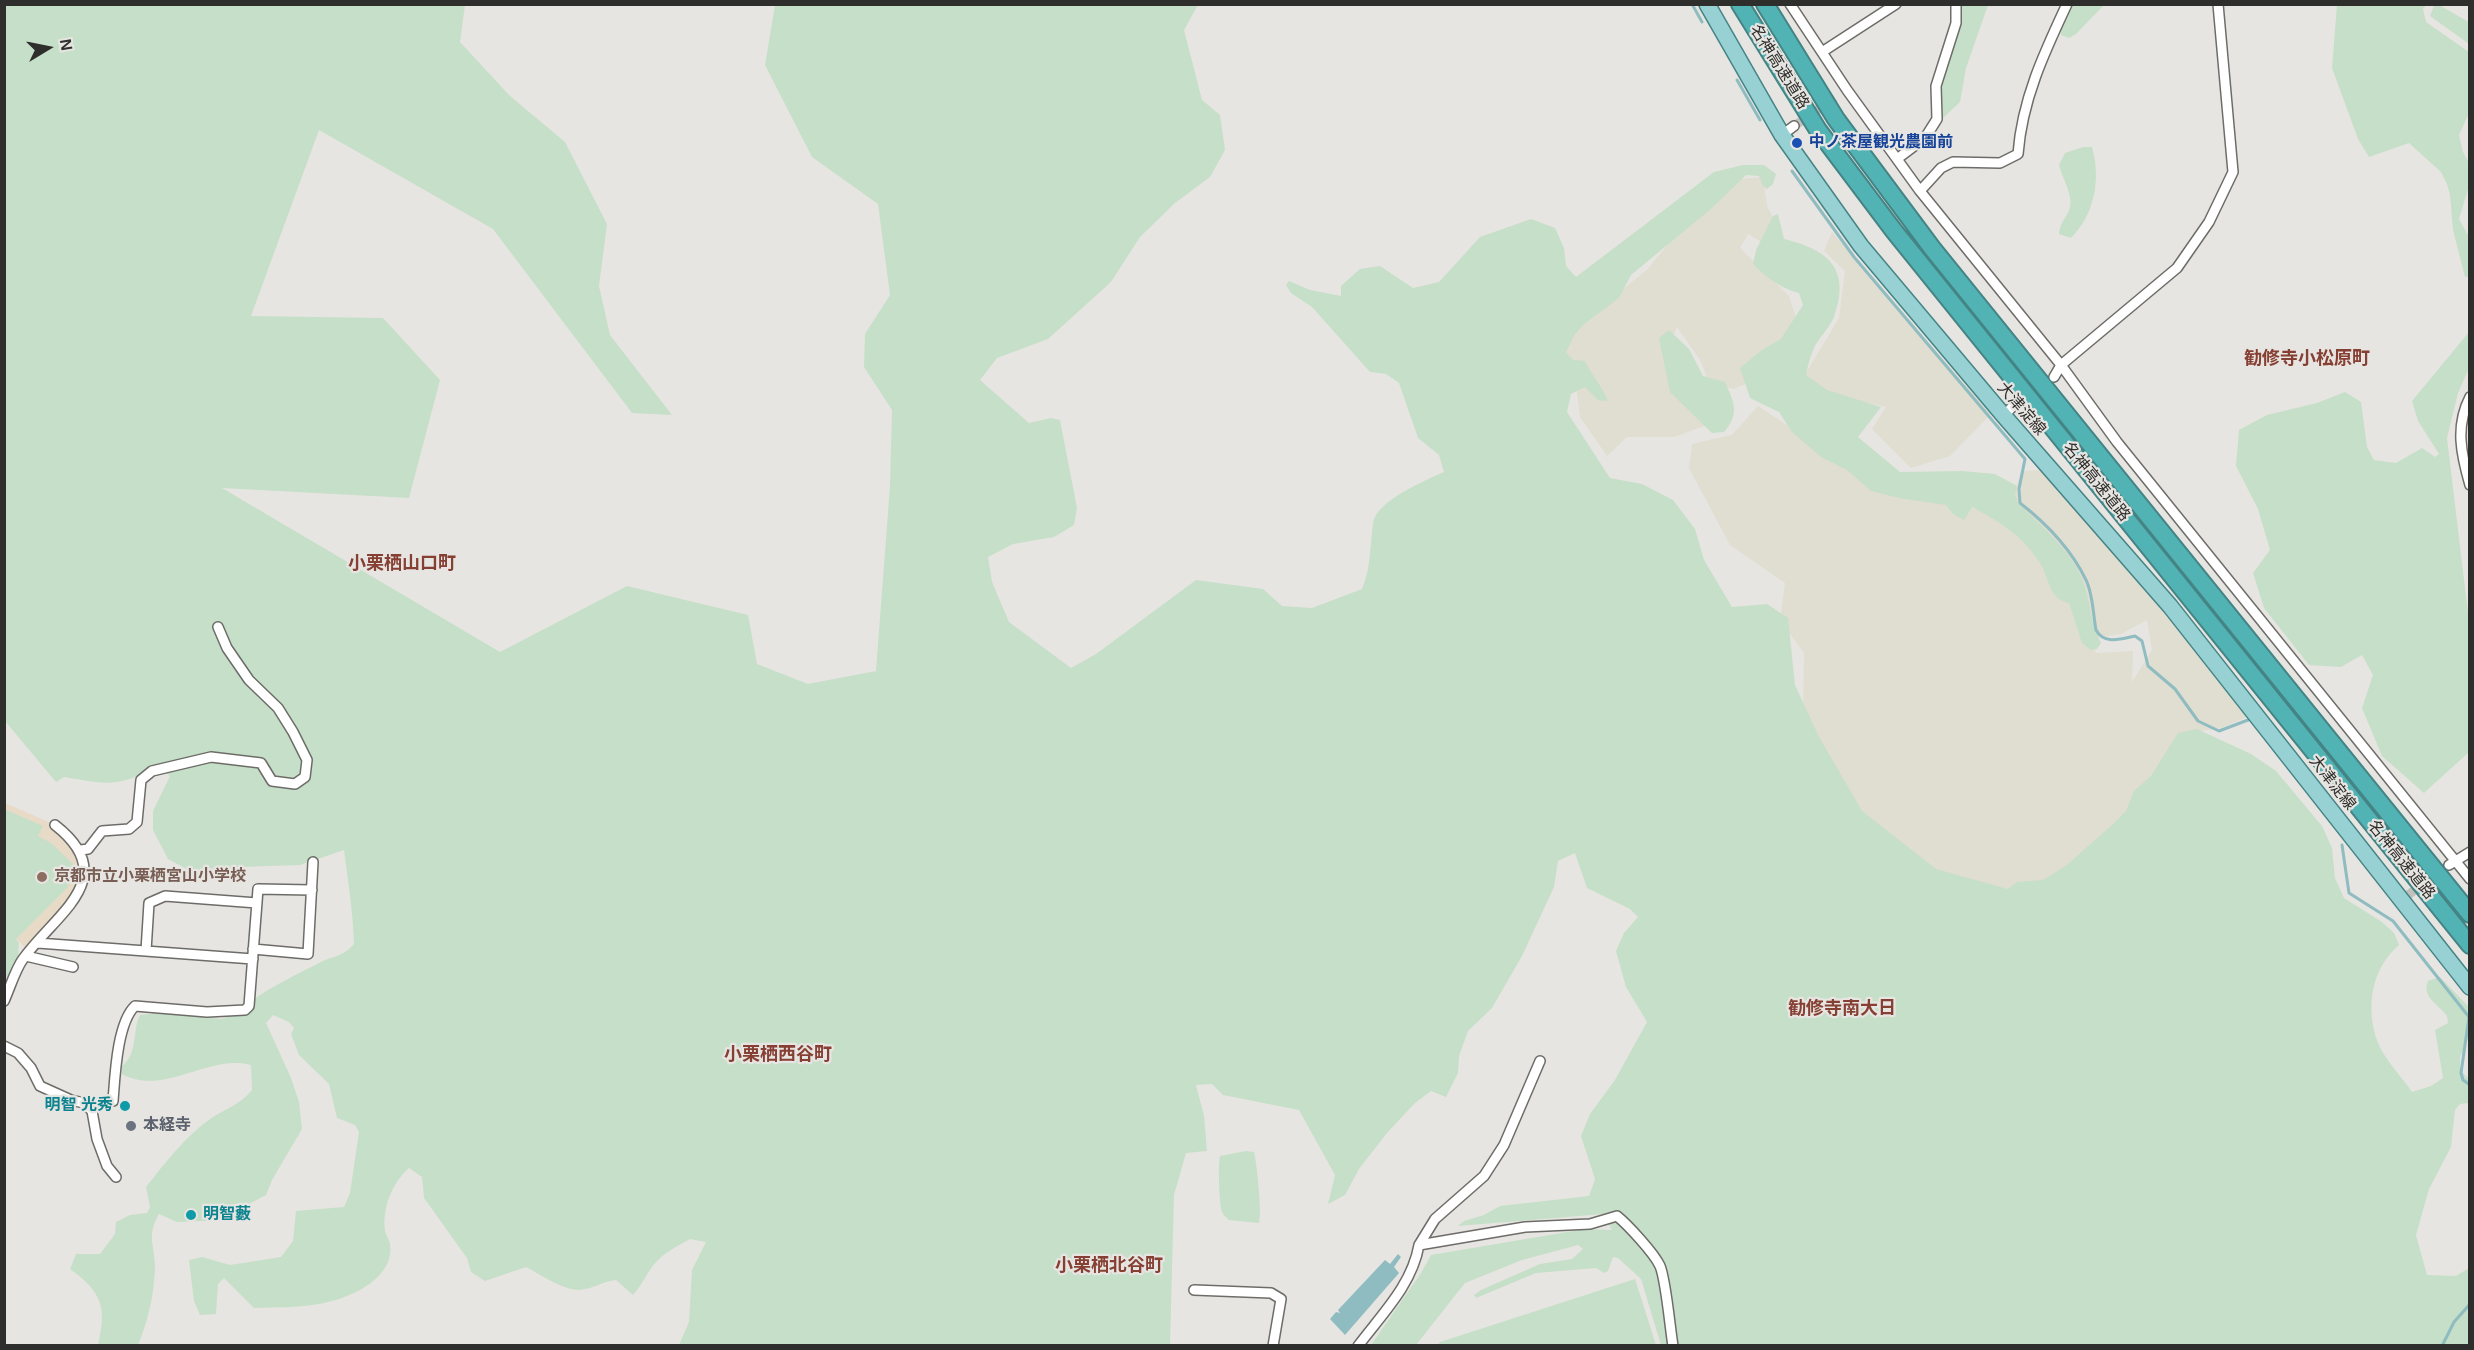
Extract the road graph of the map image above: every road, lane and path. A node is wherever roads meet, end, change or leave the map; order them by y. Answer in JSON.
{"nodes":[{"id":1,"x":1707,"y":4,"type":"edge"},
{"id":2,"x":1740,"y":4,"type":"edge"},
{"id":3,"x":1765,"y":4,"type":"edge"},
{"id":4,"x":1790,"y":4,"type":"edge"},
{"id":5,"x":1896,"y":4,"type":"edge"},
{"id":6,"x":1956,"y":4,"type":"edge"},
{"id":7,"x":2067,"y":4,"type":"edge"},
{"id":8,"x":2218,"y":4,"type":"edge"},
{"id":9,"x":1822,"y":52,"type":"junction"},
{"id":10,"x":1897,"y":159,"type":"junction"},
{"id":11,"x":1920,"y":191,"type":"junction"},
{"id":12,"x":2061,"y":365,"type":"junction"},
{"id":13,"x":2054,"y":376,"type":"tunnel mouth"},
{"id":14,"x":2469,"y":397,"type":"edge"},
{"id":15,"x":2469,"y":485,"type":"edge"},
{"id":16,"x":218,"y":627,"type":"dead end"},
{"id":17,"x":55,"y":825,"type":"dead end"},
{"id":18,"x":81,"y":850,"type":"junction"},
{"id":19,"x":2469,"y":852,"type":"edge"},
{"id":20,"x":314,"y":862,"type":"dead end"},
{"id":21,"x":2452,"y":863,"type":"junction"},
{"id":22,"x":2469,"y":879,"type":"edge"},
{"id":23,"x":312,"y":890,"type":"junction"},
{"id":24,"x":257,"y":903,"type":"junction"},
{"id":25,"x":2469,"y":914,"type":"edge"},
{"id":26,"x":38,"y":943,"type":"junction"},
{"id":27,"x":2469,"y":945,"type":"edge"},
{"id":28,"x":146,"y":951,"type":"junction"},
{"id":29,"x":253,"y":954,"type":"junction"},
{"id":30,"x":26,"y":956,"type":"junction"},
{"id":31,"x":73,"y":967,"type":"dead end"},
{"id":32,"x":2469,"y":987,"type":"edge"},
{"id":33,"x":4,"y":1001,"type":"edge"},
{"id":34,"x":4,"y":1046,"type":"edge"},
{"id":35,"x":1540,"y":1061,"type":"dead end"},
{"id":36,"x":84,"y":1103,"type":"junction"},
{"id":37,"x":116,"y":1177,"type":"dead end"},
{"id":38,"x":1419,"y":1245,"type":"junction"},
{"id":39,"x":1194,"y":1290,"type":"dead end"},
{"id":40,"x":1274,"y":1346,"type":"edge"},
{"id":41,"x":1358,"y":1346,"type":"edge"},
{"id":42,"x":1673,"y":1346,"type":"edge"}],
"edges":[{"from":1,"to":32,"type":"main road","name":"大津淀線"},
{"from":2,"to":27,"type":"highway","name":"名神高速道路"},
{"from":3,"to":25,"type":"highway","name":"名神高速道路"},
{"from":4,"to":9,"type":"street"},
{"from":5,"to":9,"type":"street"},
{"from":6,"to":10,"type":"street"},
{"from":7,"to":11,"type":"street"},
{"from":8,"to":12,"type":"street"},
{"from":9,"to":10,"type":"street"},
{"from":10,"to":11,"type":"street"},
{"from":11,"to":12,"type":"street"},
{"from":12,"to":13,"type":"street"},
{"from":12,"to":21,"type":"street"},
{"from":14,"to":15,"type":"street"},
{"from":16,"to":18,"type":"street"},
{"from":17,"to":18,"type":"street"},
{"from":18,"to":26,"type":"street"},
{"from":19,"to":21,"type":"street"},
{"from":20,"to":23,"type":"street"},
{"from":21,"to":22,"type":"street"},
{"from":23,"to":24,"type":"street"},
{"from":23,"to":29,"type":"street"},
{"from":24,"to":28,"type":"street"},
{"from":24,"to":29,"type":"street"},
{"from":26,"to":28,"type":"street"},
{"from":26,"to":30,"type":"street"},
{"from":28,"to":29,"type":"street"},
{"from":29,"to":36,"type":"street"},
{"from":30,"to":31,"type":"street"},
{"from":30,"to":33,"type":"street"},
{"from":34,"to":36,"type":"street"},
{"from":35,"to":38,"type":"street"},
{"from":36,"to":37,"type":"street"},
{"from":38,"to":41,"type":"street"},
{"from":38,"to":42,"type":"street"},
{"from":39,"to":40,"type":"street"}]}
